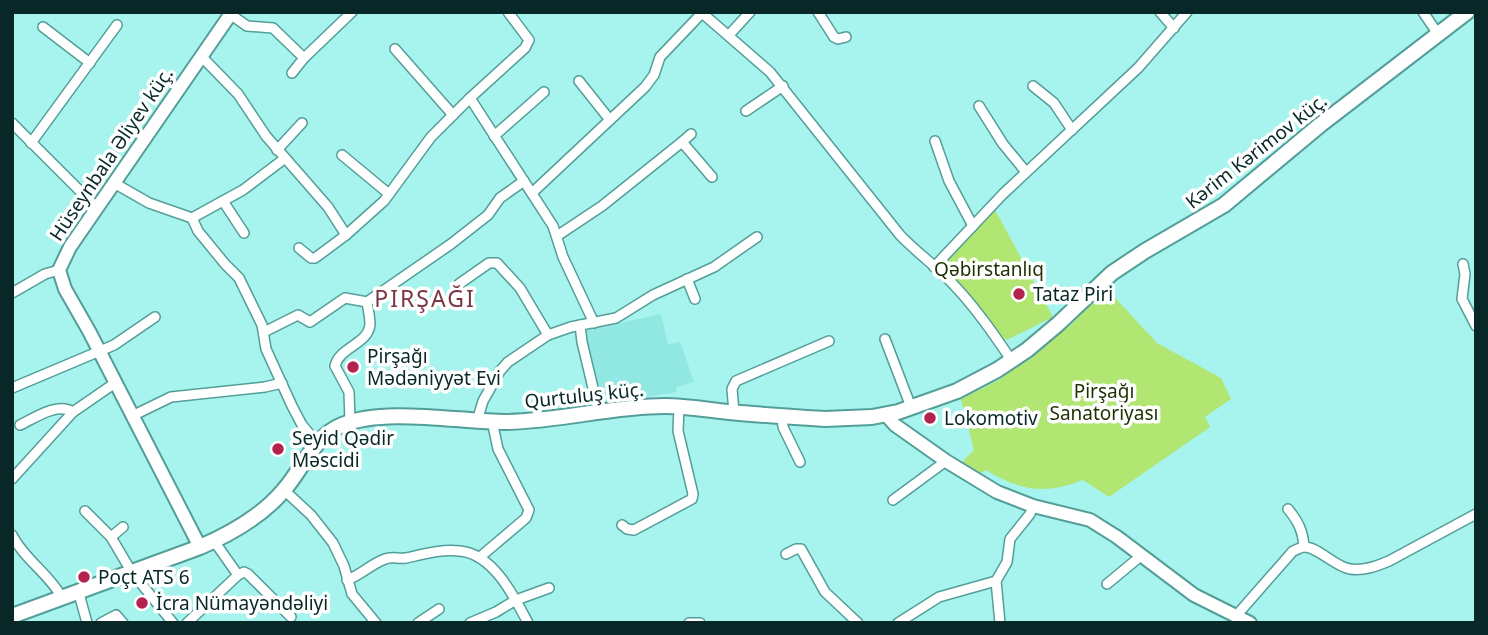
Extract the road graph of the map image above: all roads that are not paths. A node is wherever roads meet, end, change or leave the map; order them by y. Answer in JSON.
{"nodes":[{"id":1,"x":352,"y":12,"type":"edge"},
{"id":2,"x":508,"y":12,"type":"edge"},
{"id":3,"x":750,"y":12,"type":"edge"},
{"id":4,"x":818,"y":12,"type":"edge"},
{"id":5,"x":1160,"y":12,"type":"edge"},
{"id":6,"x":1187,"y":12,"type":"edge"},
{"id":7,"x":1423,"y":12,"type":"edge"},
{"id":8,"x":1469,"y":12,"type":"edge"},
{"id":9,"x":702,"y":13,"type":"edge"},
{"id":10,"x":227,"y":15,"type":"edge"},
{"id":11,"x":1476,"y":19,"type":"edge"},
{"id":12,"x":117,"y":24,"type":"dead end"},
{"id":13,"x":43,"y":27,"type":"dead end"},
{"id":14,"x":1174,"y":28,"type":"junction"},
{"id":15,"x":1438,"y":34,"type":"junction"},
{"id":16,"x":729,"y":35,"type":"junction"},
{"id":17,"x":846,"y":37,"type":"dead end"},
{"id":18,"x":395,"y":49,"type":"dead end"},
{"id":19,"x":201,"y":57,"type":"junction"},
{"id":20,"x":304,"y":58,"type":"junction"},
{"id":21,"x":90,"y":63,"type":"junction"},
{"id":22,"x":292,"y":74,"type":"dead end"},
{"id":23,"x":579,"y":81,"type":"dead end"},
{"id":24,"x":783,"y":86,"type":"junction"},
{"id":25,"x":1033,"y":86,"type":"dead end"},
{"id":26,"x":544,"y":92,"type":"dead end"},
{"id":27,"x":470,"y":98,"type":"junction"},
{"id":28,"x":979,"y":106,"type":"dead end"},
{"id":29,"x":746,"y":111,"type":"dead end"},
{"id":30,"x":453,"y":115,"type":"junction"},
{"id":31,"x":610,"y":120,"type":"junction"},
{"id":32,"x":12,"y":123,"type":"edge"},
{"id":33,"x":303,"y":123,"type":"dead end"},
{"id":34,"x":1072,"y":130,"type":"junction"},
{"id":35,"x":691,"y":134,"type":"dead end"},
{"id":36,"x":494,"y":136,"type":"junction"},
{"id":37,"x":935,"y":141,"type":"dead end"},
{"id":38,"x":682,"y":142,"type":"junction"},
{"id":39,"x":31,"y":143,"type":"junction"},
{"id":40,"x":277,"y":150,"type":"junction"},
{"id":41,"x":342,"y":155,"type":"dead end"},
{"id":42,"x":284,"y":159,"type":"junction"},
{"id":43,"x":1026,"y":172,"type":"junction"},
{"id":44,"x":712,"y":177,"type":"dead end"},
{"id":45,"x":524,"y":181,"type":"junction"},
{"id":46,"x":114,"y":183,"type":"junction"},
{"id":47,"x":532,"y":193,"type":"junction"},
{"id":48,"x":389,"y":194,"type":"junction"},
{"id":49,"x":223,"y":201,"type":"junction"},
{"id":50,"x":97,"y":208,"type":"junction"},
{"id":51,"x":192,"y":218,"type":"junction"},
{"id":52,"x":973,"y":226,"type":"junction"},
{"id":53,"x":244,"y":233,"type":"dead end"},
{"id":54,"x":346,"y":235,"type":"junction"},
{"id":55,"x":557,"y":236,"type":"junction"},
{"id":56,"x":757,"y":237,"type":"dead end"},
{"id":57,"x":299,"y":248,"type":"dead end"},
{"id":58,"x":1463,"y":264,"type":"dead end"},
{"id":59,"x":934,"y":267,"type":"junction"},
{"id":60,"x":59,"y":270,"type":"junction"},
{"id":61,"x":687,"y":279,"type":"junction"},
{"id":62,"x":459,"y":284,"type":"dead end"},
{"id":63,"x":12,"y":293,"type":"edge"},
{"id":64,"x":695,"y":299,"type":"dead end"},
{"id":65,"x":366,"y":302,"type":"junction"},
{"id":66,"x":155,"y":317,"type":"dead end"},
{"id":67,"x":594,"y":323,"type":"junction"},
{"id":68,"x":580,"y":325,"type":"junction"},
{"id":69,"x":1476,"y":326,"type":"edge"},
{"id":70,"x":264,"y":332,"type":"junction"},
{"id":71,"x":548,"y":335,"type":"junction"},
{"id":72,"x":885,"y":339,"type":"dead end"},
{"id":73,"x":829,"y":341,"type":"dead end"},
{"id":74,"x":100,"y":352,"type":"junction"},
{"id":75,"x":1012,"y":361,"type":"junction"},
{"id":76,"x":115,"y":383,"type":"junction"},
{"id":77,"x":282,"y":383,"type":"junction"},
{"id":78,"x":12,"y":388,"type":"edge"},
{"id":79,"x":679,"y":407,"type":"junction"},
{"id":80,"x":911,"y":407,"type":"junction"},
{"id":81,"x":73,"y":412,"type":"junction"},
{"id":82,"x":734,"y":412,"type":"junction"},
{"id":83,"x":599,"y":413,"type":"junction"},
{"id":84,"x":886,"y":415,"type":"junction"},
{"id":85,"x":132,"y":416,"type":"junction"},
{"id":86,"x":782,"y":416,"type":"junction"},
{"id":87,"x":484,"y":421,"type":"junction"},
{"id":88,"x":351,"y":422,"type":"junction"},
{"id":89,"x":20,"y":425,"type":"dead end"},
{"id":90,"x":317,"y":443,"type":"junction"},
{"id":91,"x":946,"y":461,"type":"junction"},
{"id":92,"x":800,"y":462,"type":"dead end"},
{"id":93,"x":12,"y":479,"type":"edge"},
{"id":94,"x":284,"y":490,"type":"junction"},
{"id":95,"x":893,"y":500,"type":"dead end"},
{"id":96,"x":1033,"y":506,"type":"junction"},
{"id":97,"x":1288,"y":509,"type":"dead end"},
{"id":98,"x":85,"y":511,"type":"dead end"},
{"id":99,"x":1476,"y":514,"type":"edge"},
{"id":100,"x":622,"y":525,"type":"dead end"},
{"id":101,"x":123,"y":527,"type":"dead end"},
{"id":102,"x":12,"y":534,"type":"edge"},
{"id":103,"x":111,"y":537,"type":"junction"},
{"id":104,"x":214,"y":541,"type":"junction"},
{"id":105,"x":200,"y":547,"type":"junction"},
{"id":106,"x":1304,"y":547,"type":"junction"},
{"id":107,"x":786,"y":554,"type":"dead end"},
{"id":108,"x":1142,"y":555,"type":"junction"},
{"id":109,"x":480,"y":557,"type":"junction"},
{"id":110,"x":131,"y":571,"type":"junction"},
{"id":111,"x":238,"y":575,"type":"junction"},
{"id":112,"x":347,"y":580,"type":"junction"},
{"id":113,"x":996,"y":581,"type":"junction"},
{"id":114,"x":1107,"y":584,"type":"dead end"},
{"id":115,"x":549,"y":588,"type":"dead end"},
{"id":116,"x":78,"y":590,"type":"junction"},
{"id":117,"x":61,"y":596,"type":"junction"},
{"id":118,"x":516,"y":600,"type":"junction"},
{"id":119,"x":439,"y":609,"type":"dead end"},
{"id":120,"x":12,"y":616,"type":"edge"},
{"id":121,"x":1236,"y":616,"type":"junction"},
{"id":122,"x":291,"y":617,"type":"dead end"},
{"id":123,"x":87,"y":623,"type":"edge"},
{"id":124,"x":101,"y":623,"type":"edge"},
{"id":125,"x":123,"y":623,"type":"edge"},
{"id":126,"x":173,"y":623,"type":"edge"},
{"id":127,"x":187,"y":623,"type":"edge"},
{"id":128,"x":376,"y":623,"type":"edge"},
{"id":129,"x":418,"y":623,"type":"edge"},
{"id":130,"x":470,"y":623,"type":"edge"},
{"id":131,"x":527,"y":623,"type":"edge"},
{"id":132,"x":689,"y":623,"type":"edge"},
{"id":133,"x":699,"y":623,"type":"edge"},
{"id":134,"x":858,"y":623,"type":"edge"},
{"id":135,"x":898,"y":623,"type":"edge"},
{"id":136,"x":1000,"y":623,"type":"edge"},
{"id":137,"x":1250,"y":623,"type":"edge"}],
"edges":[{"from":1,"to":20,"type":"street"},
{"from":2,"to":27,"type":"street"},
{"from":3,"to":16,"type":"street"},
{"from":4,"to":17,"type":"street"},
{"from":5,"to":14,"type":"street"},
{"from":6,"to":14,"type":"street"},
{"from":7,"to":15,"type":"street"},
{"from":8,"to":11,"type":"street"},
{"from":8,"to":15,"type":"main road","name":"Kərim Kərimov küç."},
{"from":9,"to":16,"type":"street"},
{"from":9,"to":31,"type":"street"},
{"from":10,"to":19,"type":"street","name":"Hüseynbala Əliyev küç."},
{"from":10,"to":20,"type":"street"},
{"from":12,"to":21,"type":"street"},
{"from":13,"to":21,"type":"street"},
{"from":14,"to":34,"type":"street"},
{"from":15,"to":75,"type":"main road","name":"Kərim Kərimov küç."},
{"from":16,"to":24,"type":"street"},
{"from":18,"to":30,"type":"street"},
{"from":19,"to":40,"type":"street"},
{"from":19,"to":46,"type":"street","name":"Hüseynbala Əliyev küç."},
{"from":20,"to":22,"type":"street"},
{"from":21,"to":39,"type":"street"},
{"from":23,"to":31,"type":"street"},
{"from":24,"to":29,"type":"street"},
{"from":24,"to":59,"type":"street"},
{"from":25,"to":34,"type":"street"},
{"from":26,"to":36,"type":"street"},
{"from":27,"to":30,"type":"street"},
{"from":27,"to":36,"type":"street"},
{"from":28,"to":43,"type":"street"},
{"from":30,"to":48,"type":"street"},
{"from":31,"to":47,"type":"street"},
{"from":32,"to":39,"type":"street"},
{"from":33,"to":40,"type":"street"},
{"from":34,"to":43,"type":"street"},
{"from":35,"to":38,"type":"street"},
{"from":36,"to":45,"type":"street"},
{"from":37,"to":52,"type":"street"},
{"from":38,"to":44,"type":"street"},
{"from":38,"to":55,"type":"street"},
{"from":39,"to":50,"type":"street"},
{"from":40,"to":42,"type":"street"},
{"from":41,"to":48,"type":"street"},
{"from":42,"to":49,"type":"street"},
{"from":42,"to":54,"type":"street"},
{"from":43,"to":52,"type":"street"},
{"from":45,"to":47,"type":"street"},
{"from":45,"to":65,"type":"street"},
{"from":46,"to":50,"type":"street","name":"Hüseynbala Əliyev küç."},
{"from":46,"to":51,"type":"street"},
{"from":47,"to":55,"type":"street"},
{"from":48,"to":54,"type":"street"},
{"from":49,"to":51,"type":"street"},
{"from":49,"to":53,"type":"street"},
{"from":50,"to":60,"type":"street","name":"Hüseynbala Əliyev küç."},
{"from":51,"to":70,"type":"street"},
{"from":52,"to":59,"type":"street"},
{"from":54,"to":57,"type":"street"},
{"from":55,"to":67,"type":"street"},
{"from":56,"to":61,"type":"street"},
{"from":58,"to":69,"type":"street"},
{"from":59,"to":75,"type":"street"},
{"from":60,"to":63,"type":"street"},
{"from":60,"to":74,"type":"street","name":"Hüseynbala Əliyev küç."},
{"from":61,"to":64,"type":"street"},
{"from":61,"to":67,"type":"street"},
{"from":62,"to":71,"type":"street"},
{"from":65,"to":70,"type":"street"},
{"from":65,"to":88,"type":"street"},
{"from":66,"to":74,"type":"street"},
{"from":67,"to":68,"type":"street"},
{"from":68,"to":71,"type":"street"},
{"from":68,"to":83,"type":"street"},
{"from":70,"to":77,"type":"street"},
{"from":71,"to":87,"type":"street"},
{"from":72,"to":80,"type":"street"},
{"from":73,"to":82,"type":"street"},
{"from":74,"to":76,"type":"street","name":"Hüseynbala Əliyev küç."},
{"from":74,"to":78,"type":"street"},
{"from":75,"to":80,"type":"main road","name":"Kərim Kərimov küç."},
{"from":76,"to":81,"type":"street"},
{"from":76,"to":85,"type":"street","name":"Hüseynbala Əliyev küç."},
{"from":77,"to":85,"type":"street"},
{"from":77,"to":90,"type":"street"},
{"from":79,"to":82,"type":"main road","name":"Qurtuluş küç."},
{"from":79,"to":83,"type":"main road","name":"Qurtuluş küç."},
{"from":79,"to":100,"type":"street"},
{"from":80,"to":84,"type":"main road","name":"Kərim Kərimov küç."},
{"from":81,"to":89,"type":"street"},
{"from":81,"to":93,"type":"street"},
{"from":82,"to":86,"type":"main road","name":"Qurtuluş küç."},
{"from":83,"to":87,"type":"main road","name":"Qurtuluş küç."},
{"from":84,"to":86,"type":"main road","name":"Qurtuluş küç."},
{"from":84,"to":91,"type":"street"},
{"from":85,"to":105,"type":"street","name":"Hüseynbala Əliyev küç."},
{"from":86,"to":92,"type":"street"},
{"from":87,"to":88,"type":"main road","name":"Qurtuluş küç."},
{"from":87,"to":109,"type":"street"},
{"from":88,"to":90,"type":"main road","name":"Qurtuluş küç."},
{"from":90,"to":94,"type":"main road","name":"Qurtuluş küç."},
{"from":91,"to":95,"type":"street"},
{"from":91,"to":96,"type":"street"},
{"from":94,"to":104,"type":"main road","name":"Qurtuluş küç."},
{"from":94,"to":112,"type":"street"},
{"from":96,"to":108,"type":"street"},
{"from":96,"to":113,"type":"street"},
{"from":97,"to":106,"type":"street"},
{"from":98,"to":103,"type":"street"},
{"from":99,"to":106,"type":"street"},
{"from":101,"to":103,"type":"street"},
{"from":102,"to":117,"type":"street"},
{"from":103,"to":110,"type":"street"},
{"from":104,"to":105,"type":"main road","name":"Qurtuluş küç."},
{"from":104,"to":111,"type":"street"},
{"from":105,"to":110,"type":"main road","name":"Qurtuluş küç."},
{"from":106,"to":121,"type":"street"},
{"from":107,"to":134,"type":"street"},
{"from":108,"to":114,"type":"street"},
{"from":108,"to":121,"type":"street"},
{"from":109,"to":112,"type":"street"},
{"from":109,"to":118,"type":"street"},
{"from":110,"to":116,"type":"main road","name":"Qurtuluş küç."},
{"from":110,"to":126,"type":"street"},
{"from":111,"to":122,"type":"street"},
{"from":111,"to":127,"type":"street"},
{"from":112,"to":128,"type":"street"},
{"from":113,"to":135,"type":"street"},
{"from":113,"to":136,"type":"street"},
{"from":115,"to":118,"type":"street"},
{"from":116,"to":117,"type":"main road","name":"Qurtuluş küç."},
{"from":116,"to":123,"type":"street"},
{"from":117,"to":120,"type":"main road","name":"Qurtuluş küç."},
{"from":118,"to":130,"type":"street"},
{"from":118,"to":131,"type":"street"},
{"from":119,"to":129,"type":"street"},
{"from":121,"to":137,"type":"street"},
{"from":124,"to":125,"type":"street"},
{"from":132,"to":133,"type":"street"}]}
